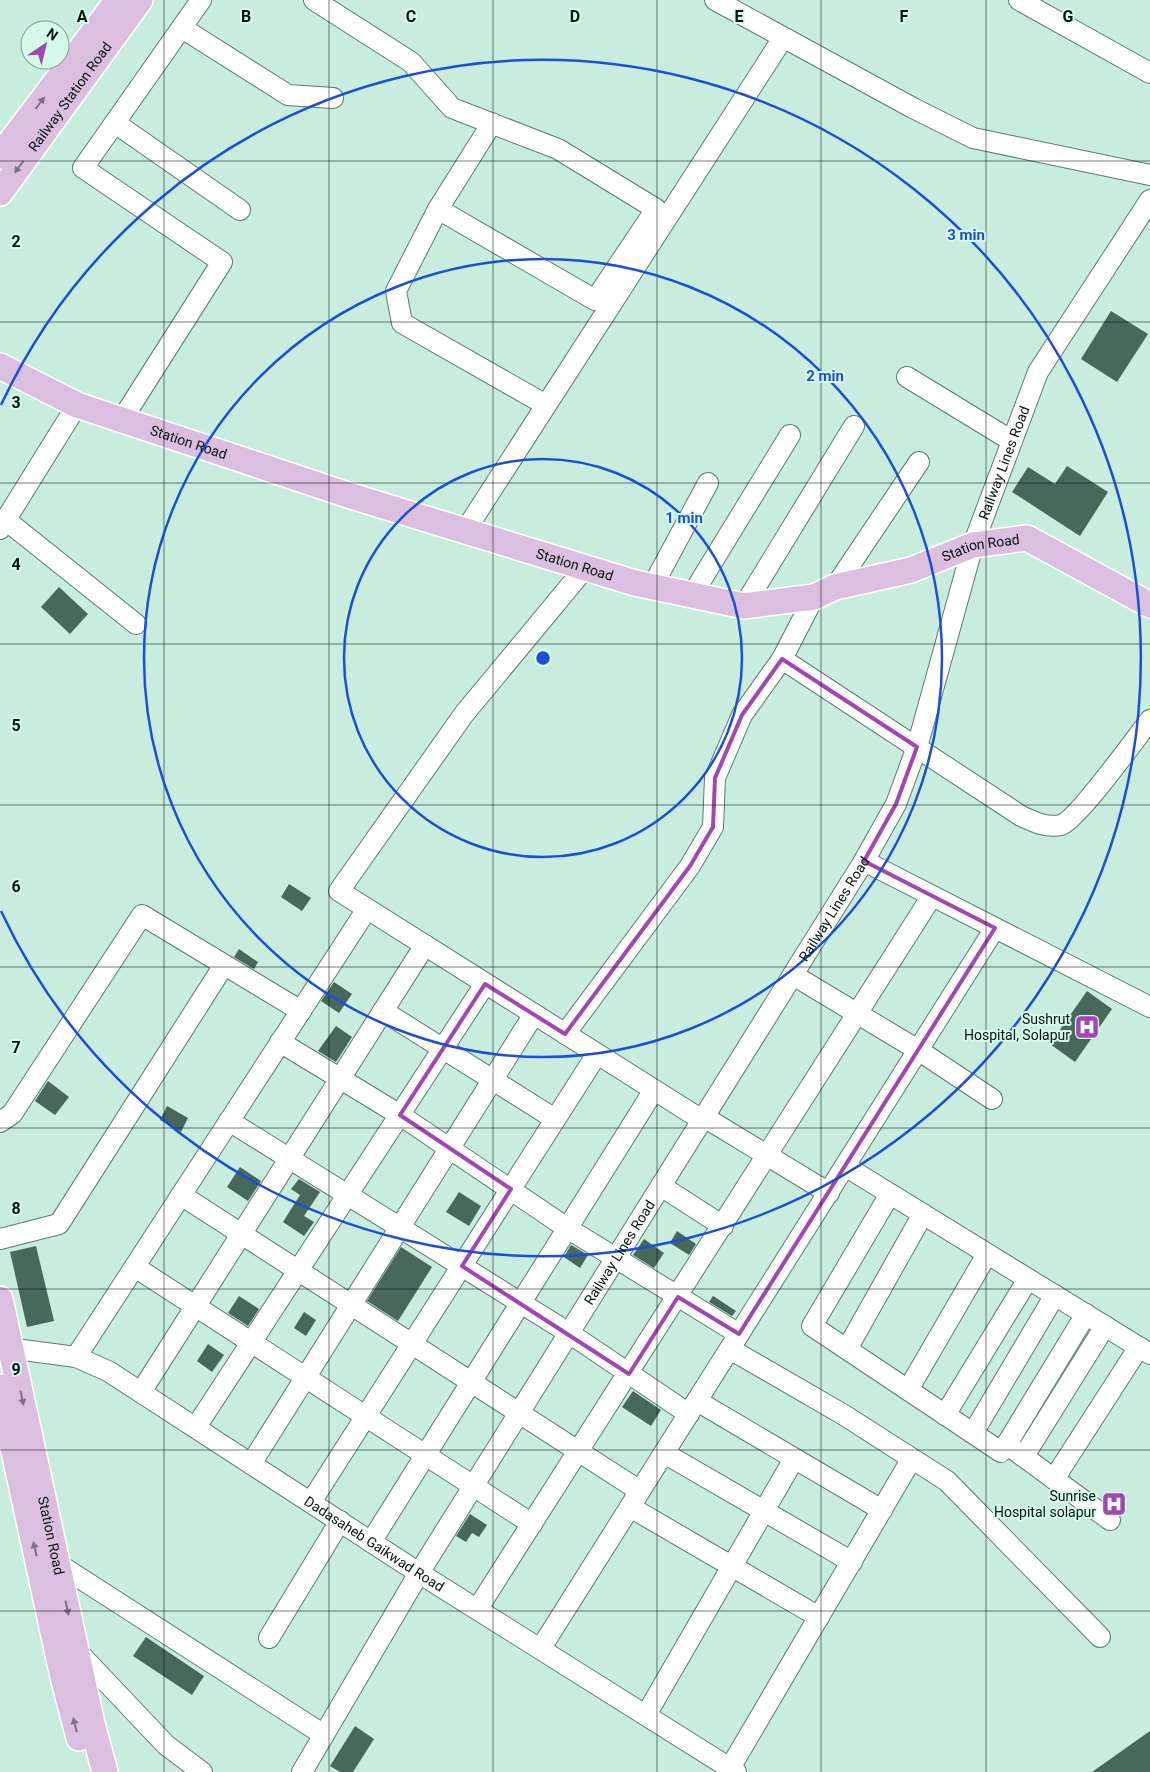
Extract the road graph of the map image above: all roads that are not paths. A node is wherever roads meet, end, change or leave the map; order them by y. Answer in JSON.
{"nodes":[{"id":1,"x":118,"y":0,"type":"edge"},
{"id":2,"x":140,"y":0,"type":"edge"},
{"id":3,"x":201,"y":0,"type":"edge"},
{"id":4,"x":314,"y":0,"type":"edge"},
{"id":5,"x":715,"y":0,"type":"edge"},
{"id":6,"x":1019,"y":0,"type":"edge"},
{"id":7,"x":182,"y":28,"type":"junction"},
{"id":8,"x":783,"y":38,"type":"junction"},
{"id":9,"x":1150,"y":73,"type":"edge"},
{"id":10,"x":333,"y":98,"type":"dead end"},
{"id":11,"x":115,"y":123,"type":"junction"},
{"id":12,"x":492,"y":123,"type":"junction"},
{"id":13,"x":0,"y":156,"type":"edge"},
{"id":14,"x":1150,"y":175,"type":"edge"},
{"id":15,"x":0,"y":193,"type":"edge"},
{"id":16,"x":1150,"y":200,"type":"edge"},
{"id":17,"x":438,"y":209,"type":"junction"},
{"id":18,"x":240,"y":210,"type":"dead end"},
{"id":19,"x":0,"y":366,"type":"edge"},
{"id":20,"x":907,"y":377,"type":"dead end"},
{"id":21,"x":77,"y":405,"type":"junction"},
{"id":22,"x":546,"y":405,"type":"junction"},
{"id":23,"x":121,"y":421,"type":"junction"},
{"id":24,"x":854,"y":426,"type":"dead end"},
{"id":25,"x":790,"y":435,"type":"dead end"},
{"id":26,"x":1012,"y":441,"type":"junction"},
{"id":27,"x":919,"y":462,"type":"dead end"},
{"id":28,"x":708,"y":483,"type":"dead end"},
{"id":29,"x":3,"y":525,"type":"edge"},
{"id":30,"x":465,"y":531,"type":"junction"},
{"id":31,"x":973,"y":545,"type":"junction"},
{"id":32,"x":585,"y":568,"type":"junction"},
{"id":33,"x":652,"y":587,"type":"junction"},
{"id":34,"x":825,"y":592,"type":"junction"},
{"id":35,"x":692,"y":595,"type":"junction"},
{"id":36,"x":1150,"y":605,"type":"edge"},
{"id":37,"x":744,"y":606,"type":"junction"},
{"id":38,"x":136,"y":624,"type":"dead end"},
{"id":39,"x":782,"y":658,"type":"junction"},
{"id":40,"x":1150,"y":720,"type":"edge"},
{"id":41,"x":918,"y":747,"type":"junction"},
{"id":42,"x":864,"y":862,"type":"junction"},
{"id":43,"x":932,"y":896,"type":"junction"},
{"id":44,"x":367,"y":909,"type":"junction"},
{"id":45,"x":995,"y":928,"type":"junction"},
{"id":46,"x":424,"y":945,"type":"junction"},
{"id":47,"x":224,"y":964,"type":"junction"},
{"id":48,"x":793,"y":975,"type":"junction"},
{"id":49,"x":486,"y":984,"type":"junction"},
{"id":50,"x":1150,"y":1007,"type":"edge"},
{"id":51,"x":301,"y":1011,"type":"junction"},
{"id":52,"x":383,"y":1011,"type":"junction"},
{"id":53,"x":534,"y":1014,"type":"junction"},
{"id":54,"x":857,"y":1014,"type":"junction"},
{"id":55,"x":565,"y":1034,"type":"junction"},
{"id":56,"x":280,"y":1042,"type":"junction"},
{"id":57,"x":443,"y":1049,"type":"junction"},
{"id":58,"x":918,"y":1050,"type":"junction"},
{"id":59,"x":597,"y":1054,"type":"junction"},
{"id":60,"x":340,"y":1079,"type":"junction"},
{"id":61,"x":493,"y":1080,"type":"junction"},
{"id":62,"x":654,"y":1090,"type":"junction"},
{"id":63,"x":992,"y":1100,"type":"dead end"},
{"id":64,"x":400,"y":1115,"type":"junction"},
{"id":65,"x":555,"y":1119,"type":"junction"},
{"id":66,"x":703,"y":1119,"type":"junction"},
{"id":67,"x":230,"y":1121,"type":"junction"},
{"id":68,"x":0,"y":1122,"type":"edge"},
{"id":69,"x":450,"y":1148,"type":"junction"},
{"id":70,"x":768,"y":1156,"type":"junction"},
{"id":71,"x":290,"y":1158,"type":"junction"},
{"id":72,"x":845,"y":1166,"type":"junction"},
{"id":73,"x":661,"y":1186,"type":"junction"},
{"id":74,"x":511,"y":1189,"type":"junction"},
{"id":75,"x":829,"y":1193,"type":"junction"},
{"id":76,"x":890,"y":1194,"type":"junction"},
{"id":77,"x":181,"y":1195,"type":"junction"},
{"id":78,"x":348,"y":1195,"type":"junction"},
{"id":79,"x":923,"y":1214,"type":"junction"},
{"id":80,"x":723,"y":1226,"type":"junction"},
{"id":81,"x":400,"y":1228,"type":"junction"},
{"id":82,"x":568,"y":1228,"type":"junction"},
{"id":83,"x":242,"y":1234,"type":"junction"},
{"id":84,"x":0,"y":1239,"type":"edge"},
{"id":85,"x":987,"y":1254,"type":"junction"},
{"id":86,"x":616,"y":1258,"type":"junction"},
{"id":87,"x":462,"y":1266,"type":"junction"},
{"id":88,"x":135,"y":1267,"type":"junction"},
{"id":89,"x":298,"y":1270,"type":"junction"},
{"id":90,"x":1028,"y":1279,"type":"junction"},
{"id":91,"x":1055,"y":1295,"type":"junction"},
{"id":92,"x":678,"y":1296,"type":"junction"},
{"id":93,"x":0,"y":1300,"type":"edge"},
{"id":94,"x":520,"y":1303,"type":"junction"},
{"id":95,"x":351,"y":1305,"type":"junction"},
{"id":96,"x":196,"y":1306,"type":"junction"},
{"id":97,"x":1086,"y":1314,"type":"junction"},
{"id":98,"x":1105,"y":1326,"type":"junction"},
{"id":99,"x":568,"y":1333,"type":"junction"},
{"id":100,"x":735,"y":1341,"type":"junction"},
{"id":101,"x":251,"y":1342,"type":"junction"},
{"id":102,"x":412,"y":1344,"type":"junction"},
{"id":103,"x":6,"y":1348,"type":"edge"},
{"id":104,"x":847,"y":1349,"type":"junction"},
{"id":105,"x":1144,"y":1350,"type":"edge"},
{"id":106,"x":76,"y":1357,"type":"junction"},
{"id":107,"x":629,"y":1374,"type":"junction"},
{"id":108,"x":306,"y":1377,"type":"junction"},
{"id":109,"x":470,"y":1383,"type":"junction"},
{"id":110,"x":0,"y":1387,"type":"edge"},
{"id":111,"x":908,"y":1390,"type":"junction"},
{"id":112,"x":141,"y":1392,"type":"junction"},
{"id":113,"x":693,"y":1408,"type":"junction"},
{"id":114,"x":519,"y":1413,"type":"junction"},
{"id":115,"x":945,"y":1415,"type":"junction"},
{"id":116,"x":366,"y":1416,"type":"junction"},
{"id":117,"x":196,"y":1427,"type":"junction"},
{"id":118,"x":973,"y":1434,"type":"junction"},
{"id":119,"x":1006,"y":1447,"type":"junction"},
{"id":120,"x":578,"y":1453,"type":"junction"},
{"id":121,"x":664,"y":1453,"type":"junction"},
{"id":122,"x":426,"y":1455,"type":"junction"},
{"id":123,"x":1024,"y":1456,"type":"junction"},
{"id":124,"x":794,"y":1459,"type":"junction"},
{"id":125,"x":911,"y":1460,"type":"junction"},
{"id":126,"x":251,"y":1464,"type":"junction"},
{"id":127,"x":1054,"y":1478,"type":"junction"},
{"id":128,"x":473,"y":1486,"type":"junction"},
{"id":129,"x":635,"y":1499,"type":"junction"},
{"id":130,"x":311,"y":1502,"type":"junction"},
{"id":131,"x":764,"y":1510,"type":"junction"},
{"id":132,"x":882,"y":1510,"type":"junction"},
{"id":133,"x":1110,"y":1520,"type":"dead end"},
{"id":134,"x":340,"y":1521,"type":"junction"},
{"id":135,"x":532,"y":1524,"type":"junction"},
{"id":136,"x":371,"y":1542,"type":"junction"},
{"id":137,"x":852,"y":1562,"type":"junction"},
{"id":138,"x":58,"y":1564,"type":"junction"},
{"id":139,"x":732,"y":1566,"type":"junction"},
{"id":140,"x":419,"y":1573,"type":"junction"},
{"id":141,"x":478,"y":1608,"type":"junction"},
{"id":142,"x":819,"y":1617,"type":"junction"},
{"id":143,"x":1100,"y":1637,"type":"dead end"},
{"id":144,"x":268,"y":1638,"type":"dead end"},
{"id":145,"x":541,"y":1648,"type":"junction"},
{"id":146,"x":77,"y":1651,"type":"junction"},
{"id":147,"x":646,"y":1715,"type":"junction"},
{"id":148,"x":324,"y":1734,"type":"junction"},
{"id":149,"x":733,"y":1770,"type":"edge"},
{"id":150,"x":88,"y":1772,"type":"edge"},
{"id":151,"x":105,"y":1772,"type":"edge"},
{"id":152,"x":202,"y":1772,"type":"edge"},
{"id":153,"x":302,"y":1772,"type":"edge"}],
"edges":[{"from":13,"to":1,"type":"main road","name":"Railway Station Road","one_way":true},
{"from":2,"to":15,"type":"main road","name":"Railway Station Road","one_way":true},
{"from":3,"to":7,"type":"street"},
{"from":4,"to":12,"type":"street"},
{"from":5,"to":8,"type":"street"},
{"from":6,"to":9,"type":"street"},
{"from":7,"to":10,"type":"street"},
{"from":7,"to":11,"type":"street"},
{"from":8,"to":14,"type":"street"},
{"from":8,"to":22,"type":"street"},
{"from":11,"to":18,"type":"street"},
{"from":11,"to":23,"type":"street"},
{"from":12,"to":17,"type":"street"},
{"from":12,"to":17,"type":"street"},
{"from":16,"to":26,"type":"street","name":"Railway Lines Road"},
{"from":17,"to":22,"type":"street"},
{"from":19,"to":21,"type":"main road","name":"Station Road"},
{"from":20,"to":26,"type":"street"},
{"from":21,"to":23,"type":"main road","name":"Station Road"},
{"from":21,"to":29,"type":"street"},
{"from":22,"to":30,"type":"street"},
{"from":23,"to":30,"type":"main road","name":"Station Road"},
{"from":24,"to":37,"type":"street"},
{"from":25,"to":35,"type":"street"},
{"from":26,"to":31,"type":"street","name":"Railway Lines Road"},
{"from":27,"to":34,"type":"street"},
{"from":28,"to":33,"type":"street"},
{"from":29,"to":38,"type":"street"},
{"from":30,"to":32,"type":"main road","name":"Station Road"},
{"from":31,"to":34,"type":"main road","name":"Station Road"},
{"from":31,"to":36,"type":"main road","name":"Station Road"},
{"from":31,"to":41,"type":"street","name":"Railway Lines Road"},
{"from":32,"to":33,"type":"main road","name":"Station Road"},
{"from":32,"to":44,"type":"street"},
{"from":33,"to":35,"type":"main road","name":"Station Road"},
{"from":34,"to":37,"type":"main road","name":"Station Road"},
{"from":34,"to":39,"type":"street"},
{"from":35,"to":37,"type":"main road","name":"Station Road"},
{"from":39,"to":41,"type":"street"},
{"from":39,"to":55,"type":"street"},
{"from":40,"to":41,"type":"street"},
{"from":41,"to":42,"type":"street","name":"Railway Lines Road"},
{"from":42,"to":43,"type":"street"},
{"from":42,"to":48,"type":"street","name":"Railway Lines Road"},
{"from":43,"to":45,"type":"street"},
{"from":43,"to":54,"type":"street"},
{"from":44,"to":46,"type":"street"},
{"from":44,"to":51,"type":"street"},
{"from":45,"to":50,"type":"street"},
{"from":45,"to":58,"type":"street"},
{"from":46,"to":49,"type":"street"},
{"from":46,"to":52,"type":"street"},
{"from":47,"to":51,"type":"street"},
{"from":47,"to":68,"type":"street"},
{"from":47,"to":84,"type":"street"},
{"from":48,"to":54,"type":"street"},
{"from":48,"to":66,"type":"street","name":"Railway Lines Road"},
{"from":49,"to":53,"type":"street"},
{"from":49,"to":57,"type":"street"},
{"from":51,"to":56,"type":"street"},
{"from":52,"to":57,"type":"street"},
{"from":52,"to":60,"type":"street"},
{"from":53,"to":55,"type":"street"},
{"from":53,"to":61,"type":"street"},
{"from":54,"to":58,"type":"street"},
{"from":54,"to":70,"type":"street"},
{"from":55,"to":59,"type":"street"},
{"from":56,"to":60,"type":"street"},
{"from":56,"to":67,"type":"street"},
{"from":57,"to":61,"type":"street"},
{"from":57,"to":64,"type":"street"},
{"from":58,"to":63,"type":"street"},
{"from":58,"to":72,"type":"street"},
{"from":59,"to":62,"type":"street"},
{"from":59,"to":65,"type":"street"},
{"from":60,"to":64,"type":"street"},
{"from":60,"to":71,"type":"street"},
{"from":61,"to":65,"type":"street"},
{"from":61,"to":69,"type":"street"},
{"from":62,"to":66,"type":"street"},
{"from":62,"to":82,"type":"street"},
{"from":64,"to":69,"type":"street"},
{"from":64,"to":78,"type":"street"},
{"from":65,"to":74,"type":"street"},
{"from":66,"to":70,"type":"street"},
{"from":66,"to":73,"type":"street","name":"Railway Lines Road"},
{"from":67,"to":71,"type":"street"},
{"from":67,"to":77,"type":"street"},
{"from":69,"to":74,"type":"street"},
{"from":69,"to":81,"type":"street"},
{"from":70,"to":75,"type":"street"},
{"from":70,"to":80,"type":"street"},
{"from":71,"to":78,"type":"street"},
{"from":71,"to":83,"type":"street"},
{"from":72,"to":75,"type":"street"},
{"from":72,"to":76,"type":"street"},
{"from":73,"to":80,"type":"street"},
{"from":73,"to":86,"type":"street","name":"Railway Lines Road"},
{"from":74,"to":82,"type":"street"},
{"from":74,"to":87,"type":"street"},
{"from":75,"to":100,"type":"street"},
{"from":76,"to":79,"type":"street"},
{"from":76,"to":104,"type":"street"},
{"from":77,"to":83,"type":"street"},
{"from":77,"to":88,"type":"street"},
{"from":78,"to":81,"type":"street"},
{"from":78,"to":89,"type":"street"},
{"from":79,"to":85,"type":"street"},
{"from":79,"to":104,"type":"street"},
{"from":80,"to":92,"type":"street"},
{"from":81,"to":87,"type":"street"},
{"from":81,"to":95,"type":"street"},
{"from":82,"to":86,"type":"street"},
{"from":82,"to":94,"type":"street"},
{"from":83,"to":89,"type":"street"},
{"from":83,"to":96,"type":"street"},
{"from":85,"to":90,"type":"street"},
{"from":85,"to":111,"type":"street"},
{"from":86,"to":92,"type":"street"},
{"from":86,"to":99,"type":"street","name":"Railway Lines Road"},
{"from":87,"to":94,"type":"street"},
{"from":87,"to":102,"type":"street"},
{"from":88,"to":96,"type":"street"},
{"from":88,"to":106,"type":"street"},
{"from":89,"to":95,"type":"street"},
{"from":89,"to":101,"type":"street"},
{"from":90,"to":91,"type":"street"},
{"from":90,"to":115,"type":"street"},
{"from":91,"to":97,"type":"street"},
{"from":91,"to":118,"type":"street"},
{"from":92,"to":100,"type":"street"},
{"from":92,"to":107,"type":"street"},
{"from":93,"to":103,"type":"main road","name":"Station Road"},
{"from":94,"to":99,"type":"street"},
{"from":94,"to":109,"type":"street"},
{"from":95,"to":102,"type":"street"},
{"from":95,"to":108,"type":"street"},
{"from":96,"to":101,"type":"street"},
{"from":96,"to":112,"type":"street"},
{"from":97,"to":98,"type":"street"},
{"from":97,"to":119,"type":"street"},
{"from":98,"to":105,"type":"street"},
{"from":98,"to":123,"type":"street"},
{"from":99,"to":107,"type":"street"},
{"from":99,"to":114,"type":"street","name":"Railway Lines Road"},
{"from":100,"to":113,"type":"street"},
{"from":100,"to":125,"type":"street"},
{"from":101,"to":108,"type":"street"},
{"from":101,"to":117,"type":"street"},
{"from":102,"to":109,"type":"street"},
{"from":102,"to":116,"type":"street"},
{"from":103,"to":106,"type":"street","name":"Dadasaheb Gaikwad Road"},
{"from":103,"to":138,"type":"main road","name":"Station Road","one_way":true},
{"from":104,"to":111,"type":"street"},
{"from":105,"to":127,"type":"street"},
{"from":106,"to":112,"type":"street","name":"Dadasaheb Gaikwad Road"},
{"from":107,"to":113,"type":"street"},
{"from":107,"to":120,"type":"street"},
{"from":108,"to":116,"type":"street"},
{"from":108,"to":126,"type":"street"},
{"from":109,"to":114,"type":"street"},
{"from":109,"to":122,"type":"street"},
{"from":150,"to":110,"type":"main road","name":"Station Road","one_way":true},
{"from":111,"to":115,"type":"street"},
{"from":112,"to":117,"type":"street","name":"Dadasaheb Gaikwad Road"},
{"from":113,"to":121,"type":"street"},
{"from":113,"to":124,"type":"street"},
{"from":114,"to":120,"type":"street"},
{"from":114,"to":128,"type":"street","name":"Railway Lines Road"},
{"from":115,"to":118,"type":"street"},
{"from":116,"to":122,"type":"street"},
{"from":116,"to":130,"type":"street"},
{"from":117,"to":126,"type":"street","name":"Dadasaheb Gaikwad Road"},
{"from":118,"to":119,"type":"street"},
{"from":119,"to":123,"type":"street"},
{"from":120,"to":129,"type":"street"},
{"from":120,"to":135,"type":"street"},
{"from":121,"to":129,"type":"street"},
{"from":121,"to":131,"type":"street"},
{"from":122,"to":128,"type":"street"},
{"from":122,"to":136,"type":"street"},
{"from":123,"to":127,"type":"street"},
{"from":124,"to":131,"type":"street"},
{"from":124,"to":132,"type":"street"},
{"from":125,"to":132,"type":"street"},
{"from":125,"to":143,"type":"street"},
{"from":126,"to":130,"type":"street","name":"Dadasaheb Gaikwad Road"},
{"from":127,"to":133,"type":"street"},
{"from":128,"to":135,"type":"street"},
{"from":128,"to":140,"type":"street","name":"Railway Lines Road"},
{"from":129,"to":139,"type":"street"},
{"from":129,"to":145,"type":"street"},
{"from":130,"to":134,"type":"street","name":"Dadasaheb Gaikwad Road"},
{"from":131,"to":137,"type":"street"},
{"from":131,"to":139,"type":"street"},
{"from":132,"to":137,"type":"street"},
{"from":134,"to":136,"type":"street","name":"Dadasaheb Gaikwad Road"},
{"from":134,"to":144,"type":"street"},
{"from":135,"to":141,"type":"street"},
{"from":136,"to":140,"type":"street","name":"Dadasaheb Gaikwad Road"},
{"from":137,"to":142,"type":"street"},
{"from":138,"to":146,"type":"main road","name":"Station Road","one_way":true},
{"from":138,"to":148,"type":"street"},
{"from":139,"to":142,"type":"street"},
{"from":139,"to":147,"type":"street"},
{"from":140,"to":141,"type":"street","name":"Dadasaheb Gaikwad Road"},
{"from":140,"to":148,"type":"street","name":"Railway Lines Road"},
{"from":141,"to":145,"type":"street","name":"Dadasaheb Gaikwad Road"},
{"from":142,"to":149,"type":"street"},
{"from":145,"to":147,"type":"street","name":"Dadasaheb Gaikwad Road"},
{"from":146,"to":151,"type":"main road","name":"Station Road"},
{"from":146,"to":152,"type":"street"},
{"from":147,"to":149,"type":"street","name":"Dadasaheb Gaikwad Road"},
{"from":148,"to":153,"type":"street","name":"Railway Lines Road"}]}
